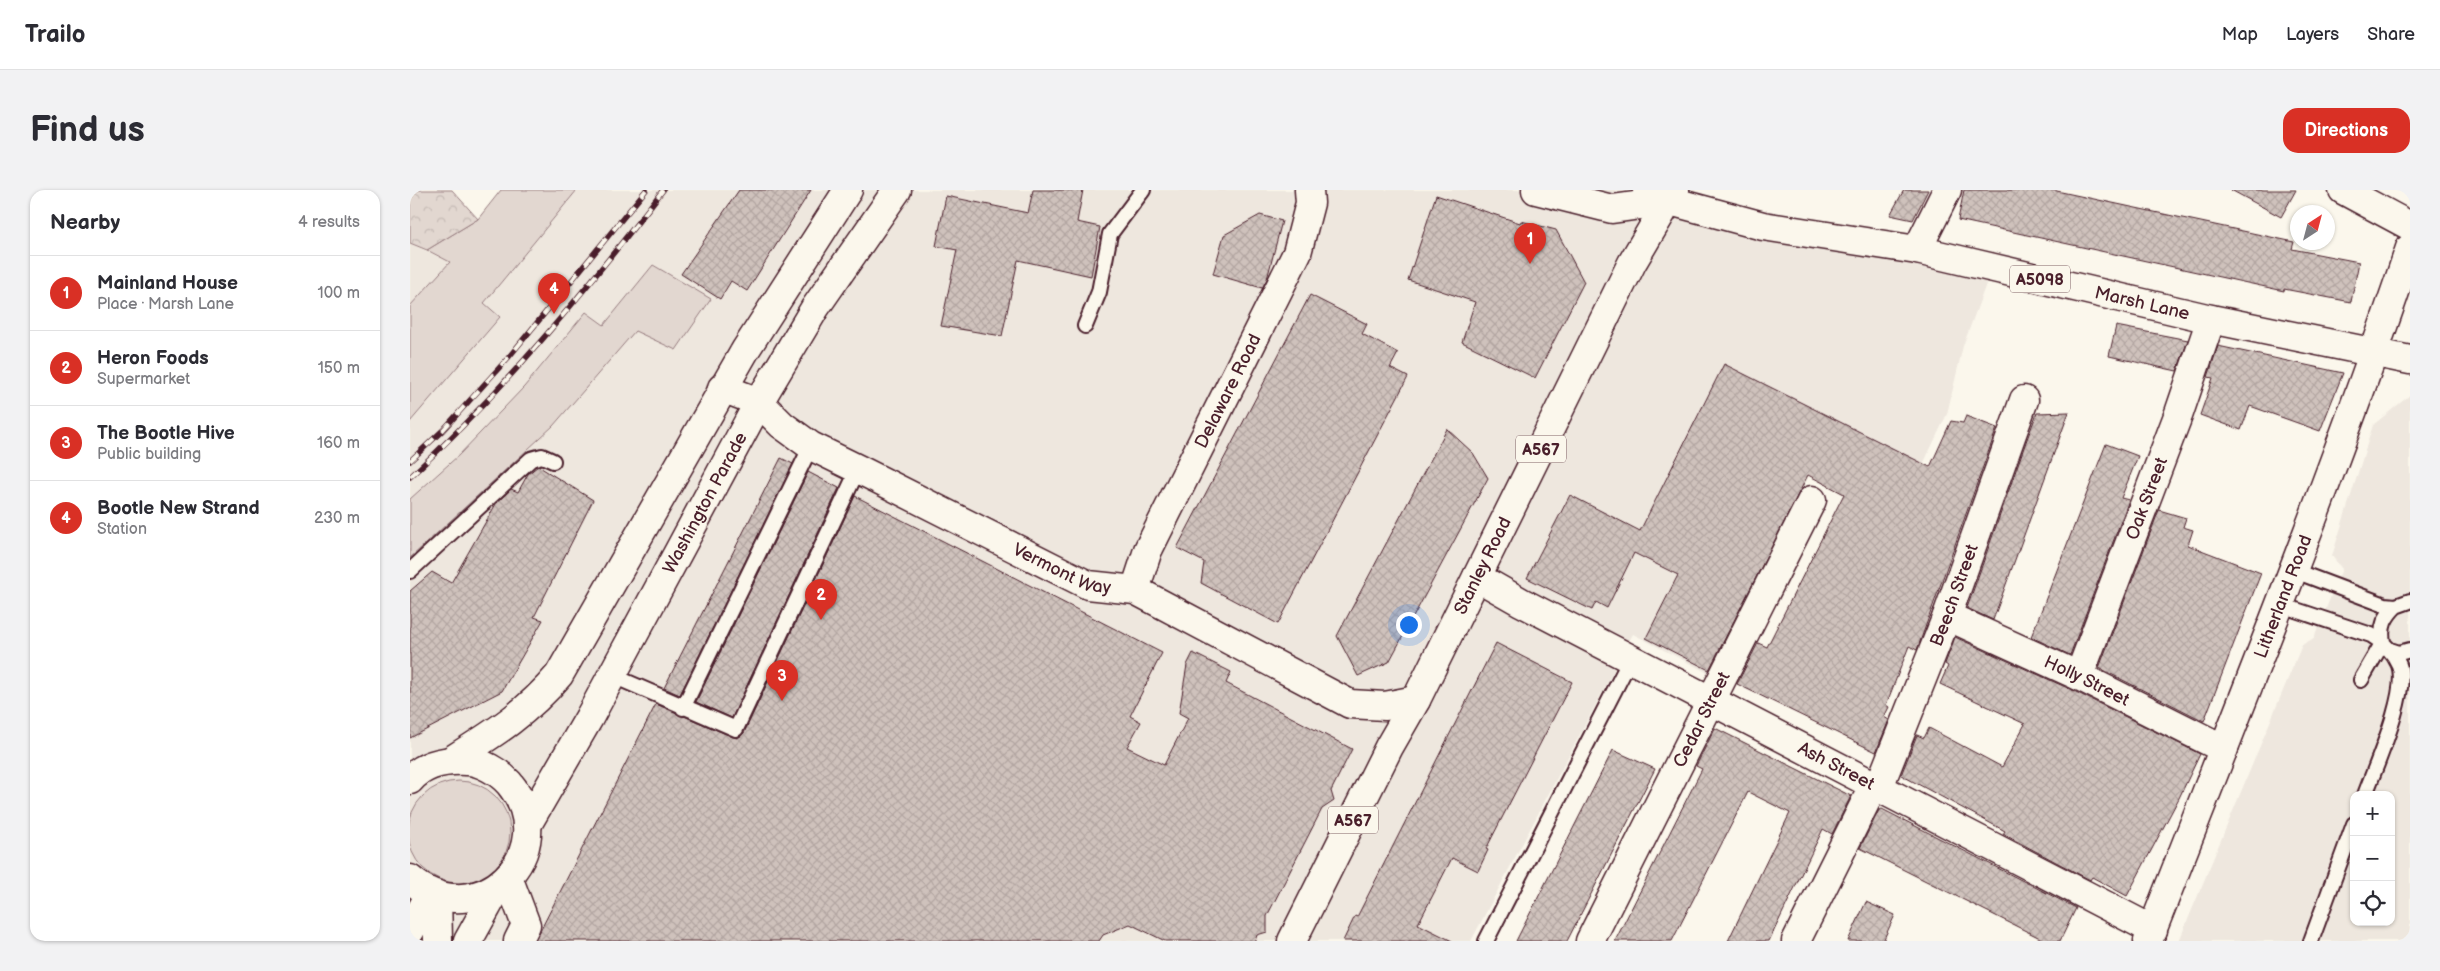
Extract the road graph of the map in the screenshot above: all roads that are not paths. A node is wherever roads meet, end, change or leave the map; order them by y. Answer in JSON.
{"nodes":[{"id":1,"x":848,"y":190,"type":"edge"},
{"id":2,"x":897,"y":190,"type":"edge"},
{"id":3,"x":1143,"y":190,"type":"edge"},
{"id":4,"x":1309,"y":190,"type":"edge"},
{"id":5,"x":1536,"y":190,"type":"edge"},
{"id":6,"x":1947,"y":190,"type":"edge"},
{"id":7,"x":2343,"y":190,"type":"edge"},
{"id":8,"x":1664,"y":194,"type":"edge"},
{"id":9,"x":2410,"y":226,"type":"edge"},
{"id":10,"x":2410,"y":248,"type":"edge"},
{"id":11,"x":1917,"y":250,"type":"junction"},
{"id":12,"x":2211,"y":319,"type":"junction"},
{"id":13,"x":1084,"y":326,"type":"dead end"},
{"id":14,"x":2375,"y":351,"type":"junction"},
{"id":15,"x":2410,"y":360,"type":"edge"},
{"id":16,"x":722,"y":388,"type":"junction"},
{"id":17,"x":2024,"y":400,"type":"dead end"},
{"id":18,"x":759,"y":402,"type":"junction"},
{"id":19,"x":811,"y":446,"type":"junction"},
{"id":20,"x":553,"y":461,"type":"dead end"},
{"id":21,"x":858,"y":469,"type":"junction"},
{"id":22,"x":1812,"y":500,"type":"dead end"},
{"id":23,"x":410,"y":571,"type":"edge"},
{"id":24,"x":2295,"y":571,"type":"junction"},
{"id":25,"x":1478,"y":577,"type":"junction"},
{"id":26,"x":1135,"y":590,"type":"junction"},
{"id":27,"x":2406,"y":604,"type":"edge"},
{"id":28,"x":2281,"y":605,"type":"junction"},
{"id":29,"x":1947,"y":616,"type":"junction"},
{"id":30,"x":2386,"y":646,"type":"junction"},
{"id":31,"x":2410,"y":650,"type":"edge"},
{"id":32,"x":1631,"y":658,"type":"junction"},
{"id":33,"x":611,"y":676,"type":"junction"},
{"id":34,"x":2079,"y":676,"type":"junction"},
{"id":35,"x":2361,"y":680,"type":"dead end"},
{"id":36,"x":1416,"y":700,"type":"junction"},
{"id":37,"x":1711,"y":701,"type":"junction"},
{"id":38,"x":683,"y":708,"type":"junction"},
{"id":39,"x":2224,"y":749,"type":"junction"},
{"id":40,"x":450,"y":761,"type":"junction"},
{"id":41,"x":411,"y":778,"type":"edge"},
{"id":42,"x":1877,"y":786,"type":"junction"},
{"id":43,"x":2366,"y":791,"type":"edge"},
{"id":44,"x":527,"y":826,"type":"junction"},
{"id":45,"x":2350,"y":835,"type":"edge"},
{"id":46,"x":503,"y":882,"type":"junction"},
{"id":47,"x":426,"y":889,"type":"edge"},
{"id":48,"x":410,"y":931,"type":"edge"},
{"id":49,"x":2150,"y":936,"type":"edge"},
{"id":50,"x":438,"y":941,"type":"edge"},
{"id":51,"x":468,"y":941,"type":"edge"},
{"id":52,"x":518,"y":941,"type":"edge"},
{"id":53,"x":1292,"y":941,"type":"edge"},
{"id":54,"x":1486,"y":941,"type":"edge"},
{"id":55,"x":1590,"y":941,"type":"edge"},
{"id":56,"x":1796,"y":941,"type":"edge"},
{"id":57,"x":2311,"y":941,"type":"edge"}],
"edges":[{"from":1,"to":16,"type":"street"},
{"from":2,"to":18,"type":"street","name":"Washington Parade"},
{"from":3,"to":13,"type":"lane"},
{"from":4,"to":26,"type":"street","name":"Delaware Road"},
{"from":5,"to":8,"type":"street","name":"Marsh Lane","number":"A5098"},
{"from":6,"to":11,"type":"street"},
{"from":7,"to":9,"type":"street"},
{"from":8,"to":11,"type":"street","name":"Marsh Lane","number":"A5098"},
{"from":8,"to":25,"type":"street","name":"Stanley Road","number":"A567"},
{"from":10,"to":14,"type":"street","name":"Litherland Road"},
{"from":11,"to":12,"type":"street","name":"Marsh Lane","number":"A5098"},
{"from":12,"to":14,"type":"street","name":"Marsh Lane","number":"A5098"},
{"from":12,"to":34,"type":"street","name":"Oak Street"},
{"from":14,"to":15,"type":"street","name":"Marsh Lane","number":"A5098"},
{"from":14,"to":24,"type":"street","name":"Litherland Road"},
{"from":16,"to":18,"type":"street","name":"Vermont Way"},
{"from":16,"to":40,"type":"street"},
{"from":17,"to":29,"type":"street","name":"Beech Street"},
{"from":18,"to":19,"type":"street","name":"Vermont Way"},
{"from":18,"to":33,"type":"street","name":"Washington Parade"},
{"from":19,"to":21,"type":"street","name":"Vermont Way"},
{"from":19,"to":38,"type":"lane"},
{"from":20,"to":23,"type":"lane"},
{"from":21,"to":26,"type":"street","name":"Vermont Way"},
{"from":21,"to":38,"type":"lane"},
{"from":22,"to":37,"type":"street","name":"Cedar Street"},
{"from":24,"to":27,"type":"lane"},
{"from":24,"to":28,"type":"street","name":"Litherland Road"},
{"from":25,"to":32,"type":"street","name":"Ash Street"},
{"from":25,"to":36,"type":"street","name":"Stanley Road","number":"A567"},
{"from":26,"to":36,"type":"street","name":"Vermont Way"},
{"from":27,"to":30,"type":"lane"},
{"from":28,"to":30,"type":"lane"},
{"from":28,"to":39,"type":"street","name":"Litherland Road"},
{"from":29,"to":34,"type":"street","name":"Holly Street"},
{"from":29,"to":42,"type":"street","name":"Beech Street"},
{"from":30,"to":31,"type":"lane"},
{"from":30,"to":35,"type":"lane"},
{"from":30,"to":43,"type":"lane"},
{"from":32,"to":37,"type":"street","name":"Ash Street"},
{"from":32,"to":54,"type":"lane"},
{"from":33,"to":38,"type":"lane"},
{"from":33,"to":44,"type":"street","name":"Washington Parade"},
{"from":34,"to":39,"type":"street","name":"Holly Street"},
{"from":36,"to":53,"type":"street","name":"Stanley Road","number":"A567"},
{"from":37,"to":42,"type":"street","name":"Ash Street"},
{"from":37,"to":55,"type":"street","name":"Cedar Street"},
{"from":39,"to":49,"type":"street","name":"Litherland Road"},
{"from":40,"to":41,"type":"street"},
{"from":40,"to":44,"type":"street"},
{"from":42,"to":49,"type":"street","name":"Ash Street"},
{"from":42,"to":56,"type":"street","name":"Beech Street"},
{"from":44,"to":46,"type":"street"},
{"from":45,"to":57,"type":"lane"},
{"from":46,"to":47,"type":"street"},
{"from":46,"to":51,"type":"street"},
{"from":46,"to":52,"type":"street"},
{"from":47,"to":48,"type":"street"},
{"from":47,"to":50,"type":"street"}]}
